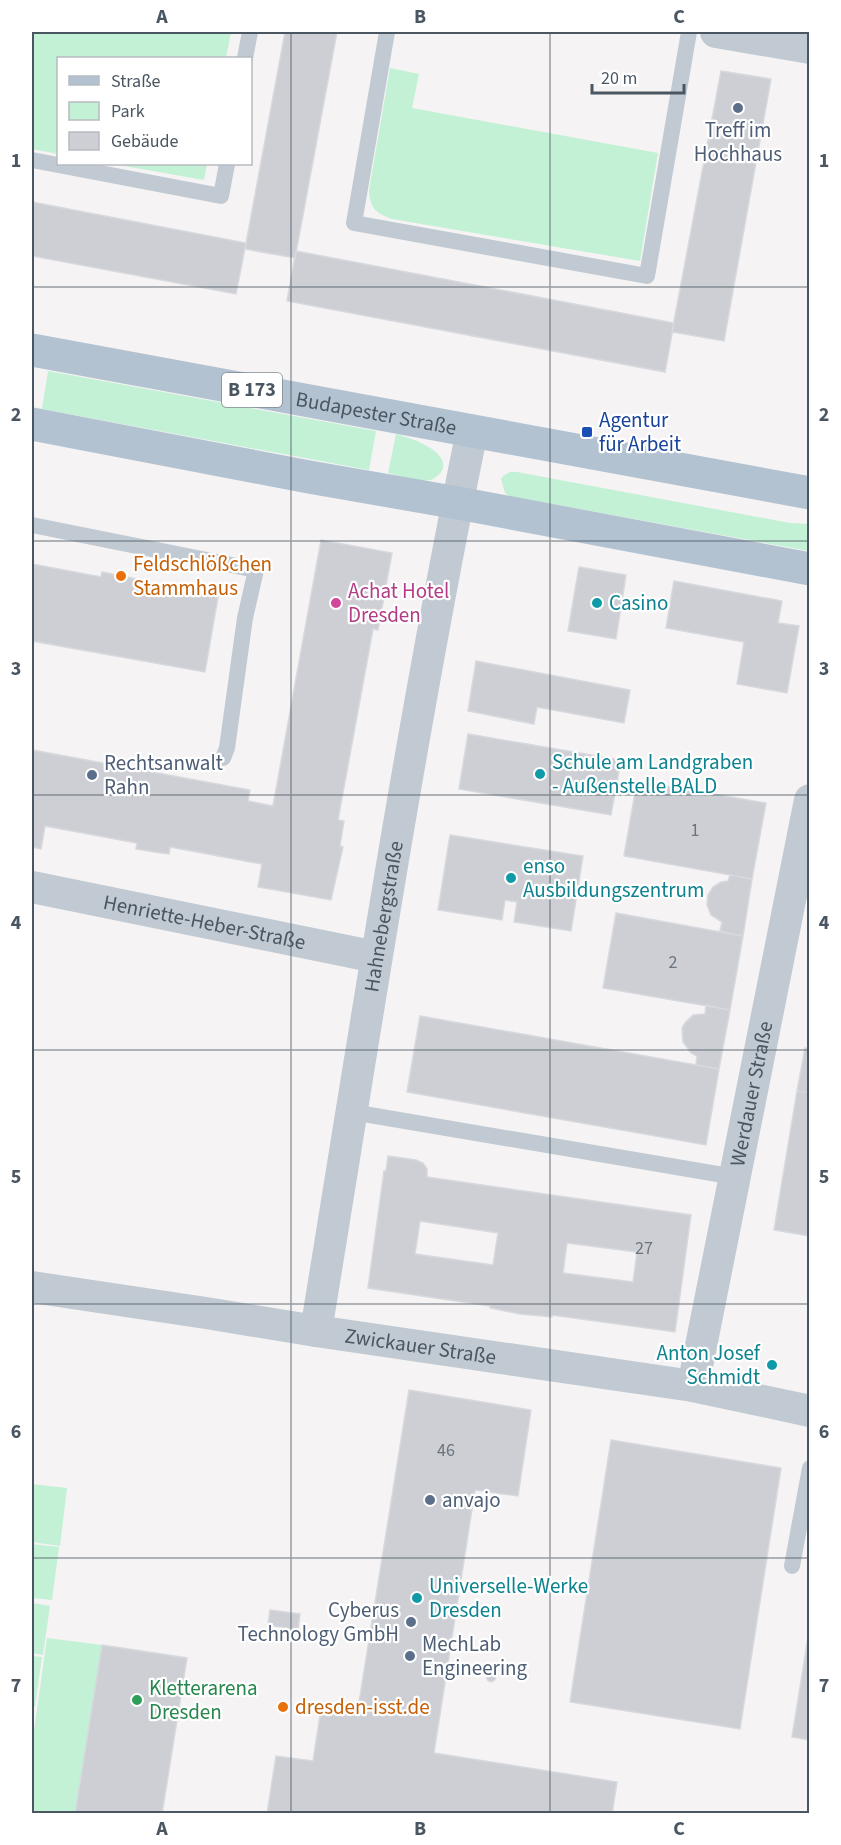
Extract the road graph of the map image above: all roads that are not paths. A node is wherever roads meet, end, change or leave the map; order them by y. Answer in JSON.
{"nodes":[{"id":1,"x":250,"y":32,"type":"edge"},
{"id":2,"x":387,"y":32,"type":"edge"},
{"id":3,"x":689,"y":32,"type":"edge"},
{"id":4,"x":716,"y":32,"type":"edge"},
{"id":5,"x":810,"y":48,"type":"edge"},
{"id":6,"x":245,"y":57,"type":"edge"},
{"id":7,"x":32,"y":160,"type":"edge"},
{"id":8,"x":57,"y":165,"type":"edge"},
{"id":9,"x":58,"y":165,"type":"edge"},
{"id":10,"x":227,"y":165,"type":"edge"},
{"id":11,"x":32,"y":350,"type":"edge"},
{"id":12,"x":32,"y":424,"type":"edge"},
{"id":13,"x":472,"y":431,"type":"junction"},
{"id":14,"x":810,"y":493,"type":"edge"},
{"id":15,"x":458,"y":503,"type":"junction"},
{"id":16,"x":32,"y":525,"type":"edge"},
{"id":17,"x":810,"y":568,"type":"edge"},
{"id":18,"x":223,"y":758,"type":"dead end"},
{"id":19,"x":810,"y":800,"type":"edge"},
{"id":20,"x":32,"y":887,"type":"edge"},
{"id":21,"x":376,"y":957,"type":"junction"},
{"id":22,"x":352,"y":1112,"type":"junction"},
{"id":23,"x":735,"y":1177,"type":"junction"},
{"id":24,"x":32,"y":1287,"type":"edge"},
{"id":25,"x":316,"y":1331,"type":"junction"},
{"id":26,"x":693,"y":1386,"type":"junction"},
{"id":27,"x":810,"y":1411,"type":"edge"},
{"id":28,"x":810,"y":1468,"type":"edge"},
{"id":29,"x":792,"y":1566,"type":"dead end"}],
"edges":[{"from":1,"to":6,"type":"lane"},
{"from":2,"to":3,"type":"lane"},
{"from":4,"to":5,"type":"street"},
{"from":7,"to":8,"type":"lane"},
{"from":9,"to":10,"type":"lane"},
{"from":11,"to":13,"type":"main road","name":"Budapester Straße","number":"B 173"},
{"from":12,"to":15,"type":"main road"},
{"from":13,"to":14,"type":"main road","name":"Budapester Straße","number":"B 173"},
{"from":13,"to":15,"type":"street","name":"Budapester Straße"},
{"from":15,"to":17,"type":"main road"},
{"from":15,"to":21,"type":"street","name":"Hahnebergstraße"},
{"from":16,"to":18,"type":"lane"},
{"from":19,"to":23,"type":"street","name":"Werdauer Straße"},
{"from":20,"to":21,"type":"street","name":"Henriette-Heber-Straße"},
{"from":21,"to":22,"type":"street","name":"Hahnebergstraße"},
{"from":22,"to":23,"type":"lane"},
{"from":22,"to":25,"type":"street","name":"Hahnebergstraße"},
{"from":23,"to":26,"type":"street","name":"Werdauer Straße"},
{"from":24,"to":25,"type":"street","name":"Zwickauer Straße"},
{"from":25,"to":26,"type":"street","name":"Zwickauer Straße"},
{"from":26,"to":27,"type":"street","name":"Zwickauer Straße"},
{"from":28,"to":29,"type":"lane"}]}
